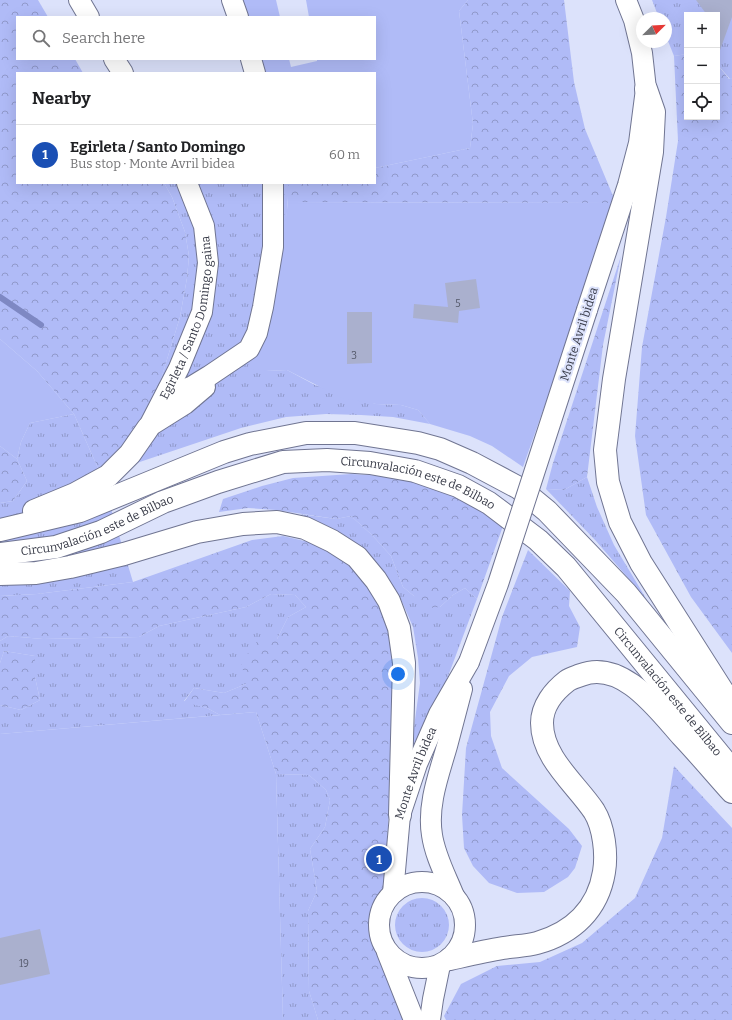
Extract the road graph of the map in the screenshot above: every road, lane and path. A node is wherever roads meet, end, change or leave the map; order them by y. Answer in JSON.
{"nodes":[{"id":1,"x":79,"y":0,"type":"edge"},
{"id":2,"x":232,"y":0,"type":"edge"},
{"id":3,"x":626,"y":0,"type":"edge"},
{"id":4,"x":88,"y":16,"type":"edge"},
{"id":5,"x":238,"y":16,"type":"edge"},
{"id":6,"x":115,"y":60,"type":"edge"},
{"id":7,"x":251,"y":60,"type":"edge"},
{"id":8,"x":122,"y":72,"type":"edge"},
{"id":9,"x":255,"y":72,"type":"edge"},
{"id":10,"x":646,"y":89,"type":"junction"},
{"id":11,"x":187,"y":184,"type":"edge"},
{"id":12,"x":274,"y":184,"type":"edge"},
{"id":13,"x":228,"y":365,"type":"junction"},
{"id":14,"x":168,"y":390,"type":"junction"},
{"id":15,"x":148,"y":428,"type":"junction"},
{"id":16,"x":0,"y":521,"type":"edge"},
{"id":17,"x":0,"y":530,"type":"edge"},
{"id":18,"x":0,"y":554,"type":"edge"},
{"id":19,"x":0,"y":574,"type":"edge"},
{"id":20,"x":469,"y":662,"type":"junction"},
{"id":21,"x":732,"y":705,"type":"edge"},
{"id":22,"x":732,"y":723,"type":"edge"},
{"id":23,"x":732,"y":770,"type":"edge"},
{"id":24,"x":732,"y":792,"type":"edge"},
{"id":25,"x":400,"y":815,"type":"junction"},
{"id":26,"x":393,"y":893,"type":"junction"},
{"id":27,"x":454,"y":896,"type":"junction"},
{"id":28,"x":384,"y":944,"type":"junction"},
{"id":29,"x":445,"y":962,"type":"junction"},
{"id":30,"x":414,"y":1020,"type":"edge"},
{"id":31,"x":430,"y":1020,"type":"edge"}],
"edges":[{"from":1,"to":4,"type":"street"},
{"from":2,"to":5,"type":"street"},
{"from":3,"to":10,"type":"street","name":"Monte Avril bidea"},
{"from":6,"to":8,"type":"street"},
{"from":7,"to":9,"type":"street"},
{"from":10,"to":20,"type":"street","name":"Monte Avril bidea","bridge":true},
{"from":10,"to":21,"type":"main road"},
{"from":11,"to":14,"type":"street","name":"Egirleta / Santo Domingo gaina"},
{"from":12,"to":13,"type":"street"},
{"from":13,"to":14,"type":"street"},
{"from":13,"to":15,"type":"street"},
{"from":14,"to":15,"type":"street","name":"Egirleta / Santo Domingo gaina"},
{"from":15,"to":16,"type":"main road"},
{"from":17,"to":22,"type":"main road","name":"Circunvalación este de Bilbao"},
{"from":18,"to":23,"type":"main road","name":"Circunvalación este de Bilbao"},
{"from":19,"to":25,"type":"main road"},
{"from":20,"to":25,"type":"street","name":"Monte Avril bidea"},
{"from":20,"to":27,"type":"street","name":"Monte Avril bidea"},
{"from":24,"to":29,"type":"main road"},
{"from":25,"to":26,"type":"street","name":"Monte Avril bidea"},
{"from":26,"to":27,"type":"street"},
{"from":26,"to":28,"type":"street"},
{"from":27,"to":29,"type":"street"},
{"from":28,"to":29,"type":"street"},
{"from":28,"to":30,"type":"street"},
{"from":29,"to":31,"type":"street"}]}
